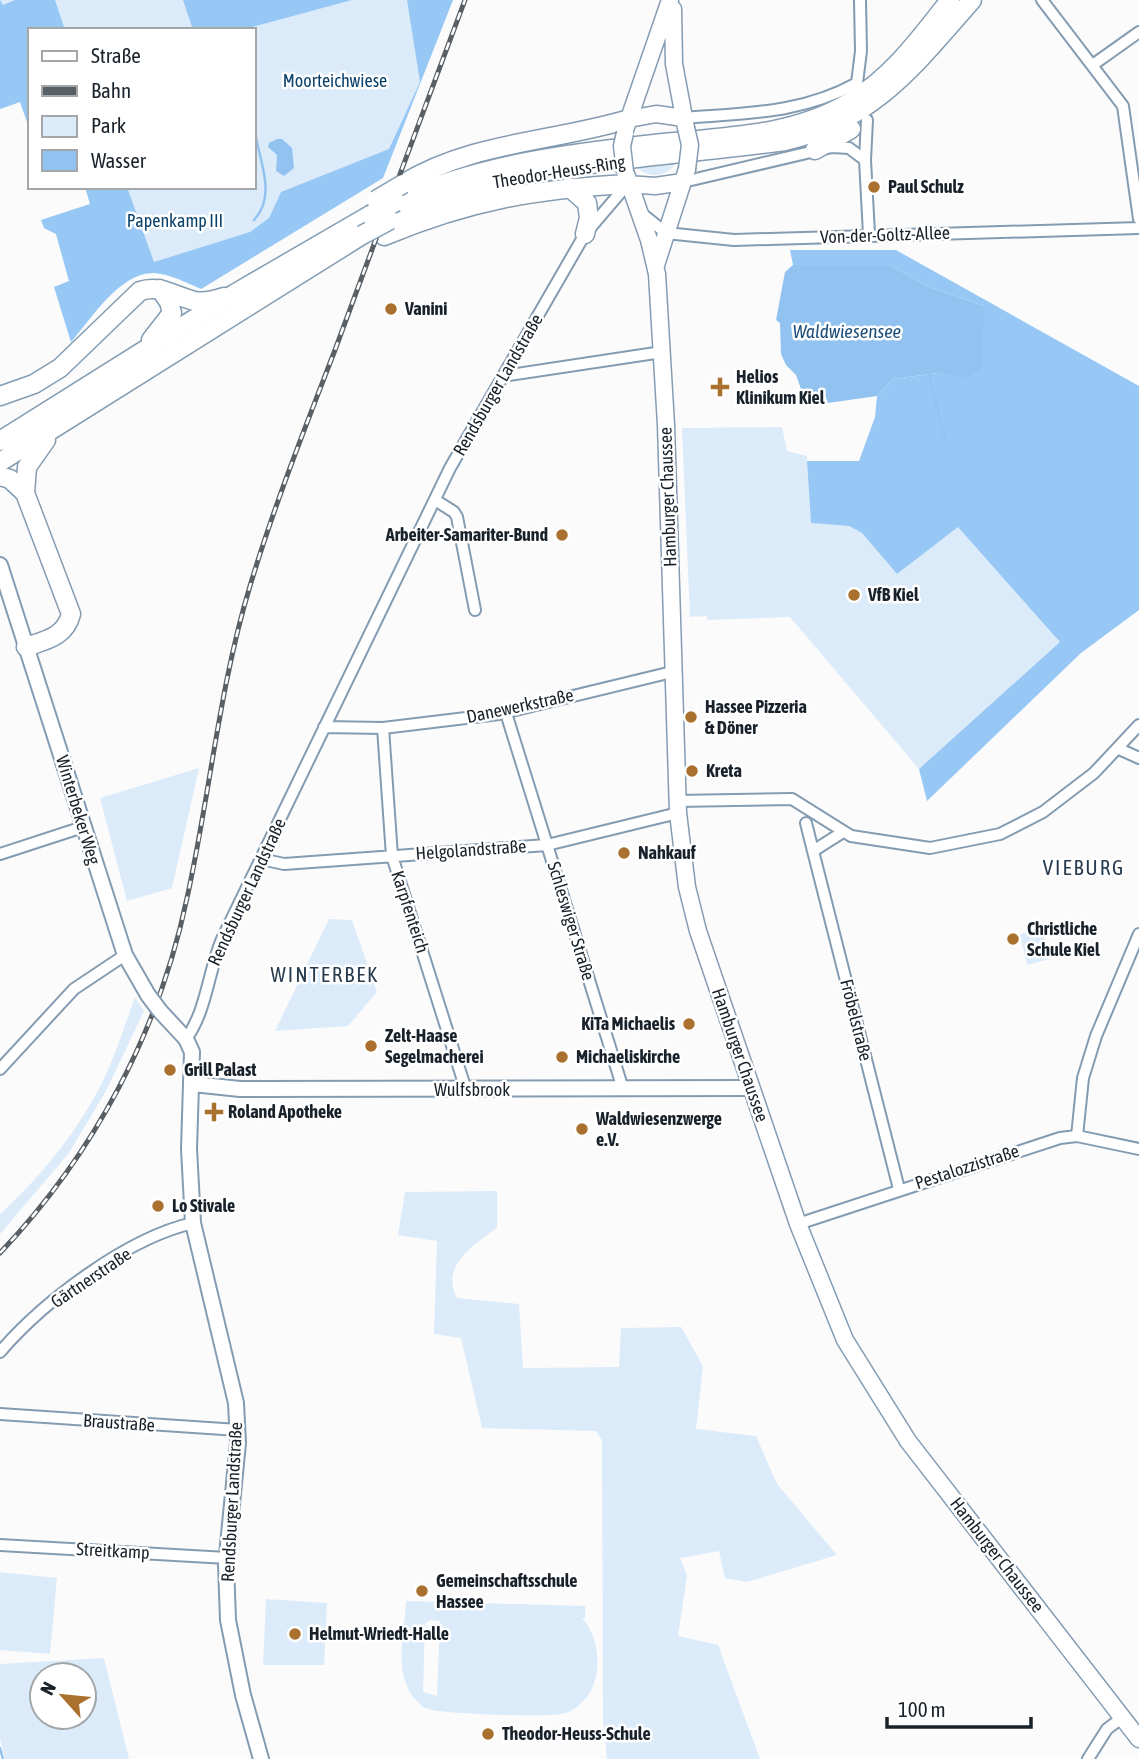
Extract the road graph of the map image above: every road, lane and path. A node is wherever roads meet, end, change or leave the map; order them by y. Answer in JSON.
{"nodes":[{"id":1,"x":672,"y":0,"type":"edge"},
{"id":2,"x":860,"y":0,"type":"edge"},
{"id":3,"x":950,"y":0,"type":"edge"},
{"id":4,"x":972,"y":0,"type":"edge"},
{"id":5,"x":1042,"y":0,"type":"edge"},
{"id":6,"x":928,"y":28,"type":"junction"},
{"id":7,"x":1139,"y":32,"type":"edge"},
{"id":8,"x":1094,"y":64,"type":"junction"},
{"id":9,"x":857,"y":83,"type":"junction"},
{"id":10,"x":867,"y":120,"type":"junction"},
{"id":11,"x":685,"y":123,"type":"junction"},
{"id":12,"x":627,"y":126,"type":"junction"},
{"id":13,"x":815,"y":150,"type":"junction"},
{"id":14,"x":865,"y":160,"type":"junction"},
{"id":15,"x":685,"y":176,"type":"junction"},
{"id":16,"x":627,"y":178,"type":"junction"},
{"id":17,"x":569,"y":187,"type":"junction"},
{"id":18,"x":373,"y":207,"type":"junction"},
{"id":19,"x":639,"y":211,"type":"junction"},
{"id":20,"x":1139,"y":219,"type":"edge"},
{"id":21,"x":387,"y":228,"type":"junction"},
{"id":22,"x":1139,"y":228,"type":"edge"},
{"id":23,"x":666,"y":233,"type":"junction"},
{"id":24,"x":585,"y":234,"type":"junction"},
{"id":25,"x":869,"y":234,"type":"junction"},
{"id":26,"x":656,"y":265,"type":"junction"},
{"id":27,"x":160,"y":289,"type":"junction"},
{"id":28,"x":234,"y":295,"type":"junction"},
{"id":29,"x":662,"y":352,"type":"junction"},
{"id":30,"x":128,"y":363,"type":"junction"},
{"id":31,"x":503,"y":376,"type":"junction"},
{"id":32,"x":0,"y":396,"type":"edge"},
{"id":33,"x":61,"y":425,"type":"junction"},
{"id":34,"x":0,"y":441,"type":"edge"},
{"id":35,"x":0,"y":462,"type":"edge"},
{"id":36,"x":0,"y":477,"type":"edge"},
{"id":37,"x":25,"y":493,"type":"junction"},
{"id":38,"x":435,"y":500,"type":"junction"},
{"id":39,"x":0,"y":565,"type":"edge"},
{"id":40,"x":475,"y":610,"type":"dead end"},
{"id":41,"x":26,"y":647,"type":"junction"},
{"id":42,"x":673,"y":672,"type":"junction"},
{"id":43,"x":506,"y":713,"type":"junction"},
{"id":44,"x":1139,"y":725,"type":"edge"},
{"id":45,"x":324,"y":727,"type":"junction"},
{"id":46,"x":383,"y":728,"type":"junction"},
{"id":47,"x":1119,"y":749,"type":"junction"},
{"id":48,"x":1139,"y":758,"type":"edge"},
{"id":49,"x":678,"y":807,"type":"junction"},
{"id":50,"x":806,"y":823,"type":"dead end"},
{"id":51,"x":83,"y":827,"type":"junction"},
{"id":52,"x":843,"y":832,"type":"junction"},
{"id":53,"x":547,"y":845,"type":"junction"},
{"id":54,"x":813,"y":851,"type":"junction"},
{"id":55,"x":0,"y":854,"type":"edge"},
{"id":56,"x":392,"y":856,"type":"junction"},
{"id":57,"x":261,"y":859,"type":"junction"},
{"id":58,"x":1139,"y":934,"type":"edge"},
{"id":59,"x":125,"y":955,"type":"junction"},
{"id":60,"x":186,"y":1039,"type":"junction"},
{"id":61,"x":0,"y":1069,"type":"edge"},
{"id":62,"x":193,"y":1084,"type":"junction"},
{"id":63,"x":751,"y":1088,"type":"junction"},
{"id":64,"x":623,"y":1089,"type":"junction"},
{"id":65,"x":466,"y":1090,"type":"junction"},
{"id":66,"x":1077,"y":1136,"type":"junction"},
{"id":67,"x":1139,"y":1149,"type":"edge"},
{"id":68,"x":899,"y":1189,"type":"junction"},
{"id":69,"x":194,"y":1223,"type":"junction"},
{"id":70,"x":798,"y":1224,"type":"junction"},
{"id":71,"x":0,"y":1352,"type":"edge"},
{"id":72,"x":0,"y":1414,"type":"edge"},
{"id":73,"x":237,"y":1430,"type":"junction"},
{"id":74,"x":0,"y":1545,"type":"edge"},
{"id":75,"x":227,"y":1558,"type":"junction"},
{"id":76,"x":1123,"y":1717,"type":"junction"},
{"id":77,"x":1139,"y":1738,"type":"edge"},
{"id":78,"x":261,"y":1759,"type":"edge"},
{"id":79,"x":1088,"y":1759,"type":"edge"}],
"edges":[{"from":1,"to":11,"type":"main road","name":"Hamburger Chaussee"},
{"from":1,"to":12,"type":"main road","name":"Hamburger Chaussee"},
{"from":2,"to":9,"type":"street"},
{"from":3,"to":6,"type":"highway","name":"Theodor-Heuss-Ring"},
{"from":4,"to":10,"type":"highway"},
{"from":4,"to":21,"type":"highway","name":"Theodor-Heuss-Ring"},
{"from":5,"to":8,"type":"street"},
{"from":6,"to":9,"type":"highway"},
{"from":6,"to":18,"type":"highway","name":"Theodor-Heuss-Ring","bridge":true},
{"from":7,"to":8,"type":"street"},
{"from":8,"to":20,"type":"street"},
{"from":9,"to":11,"type":"street"},
{"from":10,"to":13,"type":"highway"},
{"from":10,"to":14,"type":"street"},
{"from":11,"to":12,"type":"main road"},
{"from":11,"to":15,"type":"main road","name":"Hamburger Chaussee","bridge":true},
{"from":12,"to":16,"type":"main road","name":"Hamburger Chaussee","bridge":true},
{"from":12,"to":18,"type":"highway","bridge":true},
{"from":13,"to":14,"type":"street"},
{"from":13,"to":15,"type":"street"},
{"from":14,"to":25,"type":"street"},
{"from":15,"to":16,"type":"main road"},
{"from":15,"to":23,"type":"main road","name":"Hamburger Chaussee"},
{"from":16,"to":17,"type":"highway"},
{"from":16,"to":19,"type":"main road","name":"Hamburger Chaussee"},
{"from":16,"to":24,"type":"street","name":"Rendsburger Landstraße"},
{"from":17,"to":21,"type":"highway"},
{"from":17,"to":24,"type":"highway"},
{"from":18,"to":28,"type":"highway","name":"Theodor-Heuss-Ring"},
{"from":19,"to":23,"type":"street"},
{"from":19,"to":26,"type":"main road","name":"Hamburger Chaussee"},
{"from":21,"to":33,"type":"highway","name":"Theodor-Heuss-Ring","bridge":true},
{"from":22,"to":25,"type":"street","name":"Von-der-Goltz-Allee"},
{"from":23,"to":25,"type":"street","name":"Von-der-Goltz-Allee"},
{"from":23,"to":26,"type":"main road","name":"Hamburger Chaussee"},
{"from":24,"to":31,"type":"street","name":"Rendsburger Landstraße"},
{"from":26,"to":29,"type":"main road","name":"Hamburger Chaussee"},
{"from":27,"to":28,"type":"highway"},
{"from":27,"to":30,"type":"highway"},
{"from":27,"to":32,"type":"highway"},
{"from":28,"to":30,"type":"highway","name":"Theodor-Heuss-Ring"},
{"from":29,"to":31,"type":"street"},
{"from":29,"to":42,"type":"main road","name":"Hamburger Chaussee"},
{"from":30,"to":34,"type":"highway","name":"Theodor-Heuss-Ring"},
{"from":31,"to":38,"type":"street","name":"Rendsburger Landstraße"},
{"from":33,"to":35,"type":"highway","name":"Theodor-Heuss-Ring"},
{"from":33,"to":37,"type":"highway"},
{"from":36,"to":37,"type":"highway"},
{"from":37,"to":41,"type":"highway"},
{"from":38,"to":40,"type":"street"},
{"from":38,"to":45,"type":"street","name":"Rendsburger Landstraße"},
{"from":39,"to":41,"type":"street","name":"Winterbeker Weg"},
{"from":41,"to":51,"type":"street","name":"Winterbeker Weg"},
{"from":42,"to":43,"type":"street","name":"Danewerkstraße"},
{"from":42,"to":49,"type":"main road","name":"Hamburger Chaussee"},
{"from":43,"to":46,"type":"street","name":"Danewerkstraße"},
{"from":43,"to":53,"type":"street","name":"Schleswiger Straße"},
{"from":44,"to":47,"type":"street","name":"Helgolandstraße"},
{"from":45,"to":46,"type":"street","name":"Danewerkstraße"},
{"from":45,"to":57,"type":"street","name":"Rendsburger Landstraße"},
{"from":46,"to":56,"type":"street","name":"Karpfenteich"},
{"from":47,"to":48,"type":"street"},
{"from":47,"to":52,"type":"street","name":"Helgolandstraße"},
{"from":49,"to":52,"type":"street","name":"Helgolandstraße"},
{"from":49,"to":53,"type":"street","name":"Helgolandstraße"},
{"from":49,"to":63,"type":"main road","name":"Hamburger Chaussee"},
{"from":50,"to":54,"type":"street","name":"Fröbelstraße"},
{"from":51,"to":55,"type":"street"},
{"from":51,"to":59,"type":"street","name":"Winterbeker Weg"},
{"from":52,"to":54,"type":"street"},
{"from":53,"to":56,"type":"street","name":"Helgolandstraße"},
{"from":53,"to":64,"type":"street","name":"Schleswiger Straße"},
{"from":54,"to":68,"type":"street","name":"Fröbelstraße"},
{"from":56,"to":57,"type":"street","name":"Helgolandstraße"},
{"from":56,"to":65,"type":"street","name":"Karpfenteich"},
{"from":57,"to":60,"type":"street","name":"Rendsburger Landstraße"},
{"from":58,"to":66,"type":"street"},
{"from":59,"to":60,"type":"street","name":"Winterbeker Weg","bridge":true},
{"from":59,"to":61,"type":"street"},
{"from":60,"to":62,"type":"street","name":"Rendsburger Landstraße"},
{"from":62,"to":65,"type":"street","name":"Wulfsbrook"},
{"from":62,"to":69,"type":"street","name":"Rendsburger Landstraße"},
{"from":63,"to":64,"type":"street","name":"Wulfsbrook"},
{"from":63,"to":70,"type":"main road","name":"Hamburger Chaussee"},
{"from":64,"to":65,"type":"street","name":"Wulfsbrook"},
{"from":66,"to":67,"type":"street","name":"Pestalozzistraße"},
{"from":66,"to":68,"type":"street","name":"Pestalozzistraße"},
{"from":68,"to":70,"type":"street","name":"Pestalozzistraße"},
{"from":69,"to":71,"type":"street","name":"Gärtnerstraße"},
{"from":69,"to":73,"type":"street","name":"Rendsburger Landstraße"},
{"from":70,"to":76,"type":"main road","name":"Hamburger Chaussee"},
{"from":72,"to":73,"type":"street","name":"Braustraße"},
{"from":73,"to":75,"type":"street","name":"Rendsburger Landstraße"},
{"from":74,"to":75,"type":"street","name":"Streitkamp"},
{"from":75,"to":78,"type":"street","name":"Rendsburger Landstraße"},
{"from":76,"to":77,"type":"main road","name":"Hamburger Chaussee"},
{"from":76,"to":79,"type":"street"}]}
